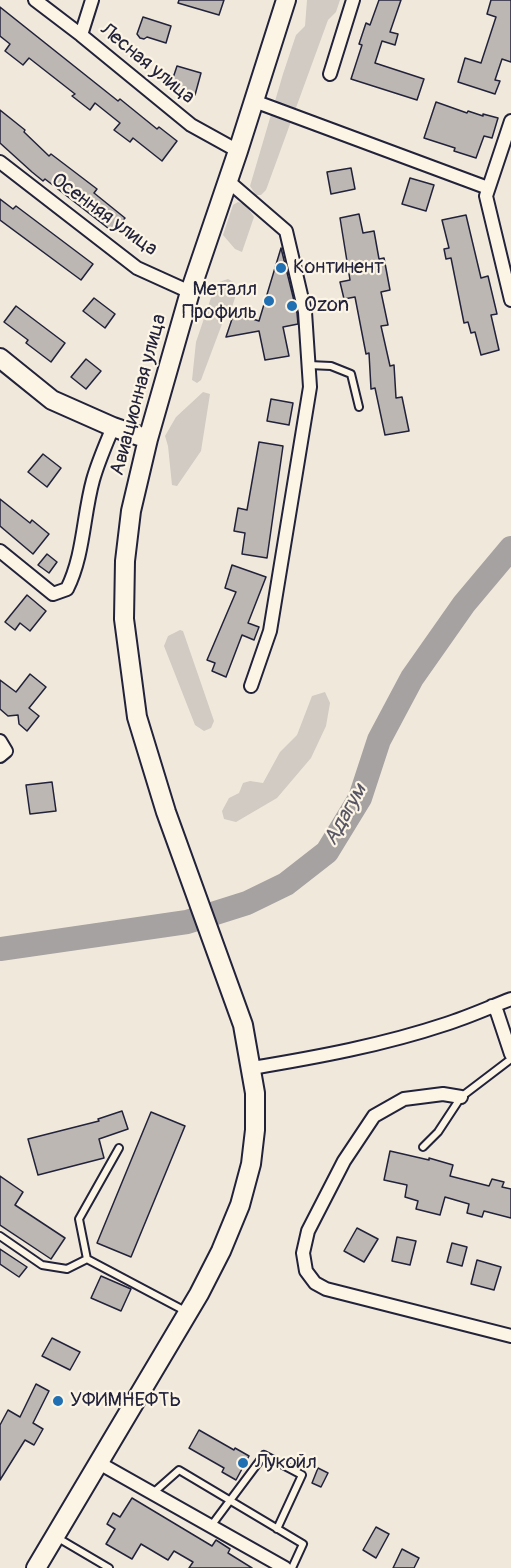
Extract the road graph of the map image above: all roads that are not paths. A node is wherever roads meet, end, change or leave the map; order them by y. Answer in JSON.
{"nodes":[{"id":1,"x":35,"y":0,"type":"edge"},
{"id":2,"x":92,"y":0,"type":"edge"},
{"id":3,"x":286,"y":0,"type":"edge"},
{"id":4,"x":353,"y":0,"type":"edge"},
{"id":5,"x":81,"y":35,"type":"junction"},
{"id":6,"x":330,"y":74,"type":"dead end"},
{"id":7,"x":254,"y":101,"type":"junction"},
{"id":8,"x":511,"y":122,"type":"edge"},
{"id":9,"x":238,"y":151,"type":"junction"},
{"id":10,"x":0,"y":162,"type":"edge"},
{"id":11,"x":228,"y":182,"type":"junction"},
{"id":12,"x":488,"y":188,"type":"junction"},
{"id":13,"x":190,"y":292,"type":"junction"},
{"id":14,"x":511,"y":300,"type":"edge"},
{"id":15,"x":0,"y":357,"type":"edge"},
{"id":16,"x":309,"y":365,"type":"junction"},
{"id":17,"x":359,"y":407,"type":"dead end"},
{"id":18,"x":113,"y":427,"type":"junction"},
{"id":19,"x":148,"y":439,"type":"junction"},
{"id":20,"x":0,"y":551,"type":"edge"},
{"id":21,"x":251,"y":686,"type":"dead end"},
{"id":22,"x":511,"y":999,"type":"edge"},
{"id":23,"x":492,"y":1006,"type":"junction"},
{"id":24,"x":511,"y":1054,"type":"edge"},
{"id":25,"x":511,"y":1059,"type":"edge"},
{"id":26,"x":252,"y":1068,"type":"junction"},
{"id":27,"x":462,"y":1097,"type":"junction"},
{"id":28,"x":423,"y":1147,"type":"dead end"},
{"id":29,"x":119,"y":1148,"type":"dead end"},
{"id":30,"x":0,"y":1236,"type":"edge"},
{"id":31,"x":87,"y":1258,"type":"junction"},
{"id":32,"x":187,"y":1313,"type":"junction"},
{"id":33,"x":511,"y":1336,"type":"edge"},
{"id":34,"x":99,"y":1463,"type":"junction"},
{"id":35,"x":153,"y":1493,"type":"junction"},
{"id":36,"x":229,"y":1501,"type":"junction"},
{"id":37,"x":212,"y":1526,"type":"junction"},
{"id":38,"x":278,"y":1529,"type":"junction"},
{"id":39,"x":55,"y":1536,"type":"junction"},
{"id":40,"x":36,"y":1568,"type":"edge"},
{"id":41,"x":109,"y":1568,"type":"edge"},
{"id":42,"x":285,"y":1568,"type":"edge"},
{"id":43,"x":292,"y":1568,"type":"edge"}],
"edges":[{"from":1,"to":5,"type":"street","name":"Лесная улица"},
{"from":2,"to":5,"type":"street"},
{"from":3,"to":7,"type":"main road","name":"Авиационная улица"},
{"from":4,"to":6,"type":"street"},
{"from":5,"to":9,"type":"street","name":"Лесная улица"},
{"from":7,"to":9,"type":"main road","name":"Авиационная улица"},
{"from":7,"to":12,"type":"street"},
{"from":8,"to":12,"type":"street"},
{"from":9,"to":11,"type":"main road","name":"Авиационная улица"},
{"from":10,"to":13,"type":"street","name":"Осенняя улица"},
{"from":11,"to":13,"type":"main road","name":"Авиационная улица"},
{"from":11,"to":16,"type":"street"},
{"from":12,"to":14,"type":"street"},
{"from":13,"to":19,"type":"main road","name":"Авиационная улица"},
{"from":15,"to":18,"type":"main road"},
{"from":16,"to":17,"type":"lane"},
{"from":16,"to":21,"type":"street"},
{"from":18,"to":19,"type":"main road"},
{"from":18,"to":20,"type":"street"},
{"from":19,"to":26,"type":"main road","name":"Авиационная улица"},
{"from":22,"to":23,"type":"street"},
{"from":23,"to":24,"type":"street"},
{"from":23,"to":26,"type":"street"},
{"from":25,"to":27,"type":"lane"},
{"from":26,"to":32,"type":"main road","name":"Авиационная улица"},
{"from":27,"to":28,"type":"lane"},
{"from":27,"to":33,"type":"street"},
{"from":29,"to":31,"type":"lane"},
{"from":30,"to":31,"type":"lane"},
{"from":31,"to":32,"type":"lane"},
{"from":32,"to":34,"type":"main road","name":"Авиационная улица"},
{"from":34,"to":35,"type":"street"},
{"from":34,"to":39,"type":"main road","name":"Авиационная улица"},
{"from":35,"to":36,"type":"lane"},
{"from":35,"to":37,"type":"street"},
{"from":36,"to":37,"type":"lane"},
{"from":36,"to":38,"type":"lane"},
{"from":36,"to":38,"type":"lane"},
{"from":37,"to":42,"type":"street"},
{"from":38,"to":43,"type":"lane"},
{"from":39,"to":40,"type":"main road","name":"Авиационная улица"},
{"from":39,"to":41,"type":"lane"}]}
